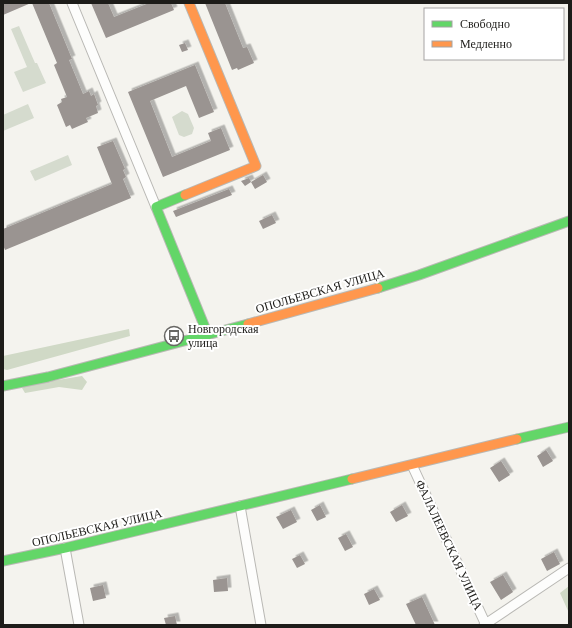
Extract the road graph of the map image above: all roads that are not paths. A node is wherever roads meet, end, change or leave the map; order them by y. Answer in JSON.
{"nodes":[{"id":1,"x":72,"y":3,"type":"edge"},
{"id":2,"x":189,"y":3,"type":"edge"},
{"id":3,"x":156,"y":207,"type":"junction"},
{"id":4,"x":569,"y":221,"type":"edge"},
{"id":5,"x":208,"y":335,"type":"junction"},
{"id":6,"x":3,"y":386,"type":"edge"},
{"id":7,"x":569,"y":427,"type":"edge"},
{"id":8,"x":412,"y":465,"type":"junction"},
{"id":9,"x":240,"y":506,"type":"junction"},
{"id":10,"x":65,"y":548,"type":"junction"},
{"id":11,"x":3,"y":562,"type":"edge"},
{"id":12,"x":569,"y":568,"type":"edge"},
{"id":13,"x":79,"y":625,"type":"edge"},
{"id":14,"x":261,"y":625,"type":"edge"},
{"id":15,"x":485,"y":625,"type":"edge"}],
"edges":[{"from":1,"to":3,"type":"street"},
{"from":2,"to":3,"type":"street"},
{"from":3,"to":5,"type":"street"},
{"from":4,"to":5,"type":"street","name":"ОПОЛЬЕВСКАЯ УЛИЦА"},
{"from":5,"to":6,"type":"street","name":"ОПОЛЬЕВСКАЯ УЛИЦА"},
{"from":7,"to":8,"type":"street","name":"ОПОЛЬЕВСКАЯ УЛИЦА"},
{"from":8,"to":9,"type":"street","name":"ОПОЛЬЕВСКАЯ УЛИЦА"},
{"from":8,"to":15,"type":"street","name":"ФАЛАЛЕЕВСКАЯ УЛИЦА"},
{"from":9,"to":10,"type":"street","name":"ОПОЛЬЕВСКАЯ УЛИЦА"},
{"from":9,"to":14,"type":"street"},
{"from":10,"to":11,"type":"street","name":"ОПОЛЬЕВСКАЯ УЛИЦА"},
{"from":10,"to":13,"type":"street"},
{"from":12,"to":15,"type":"street"}]}
